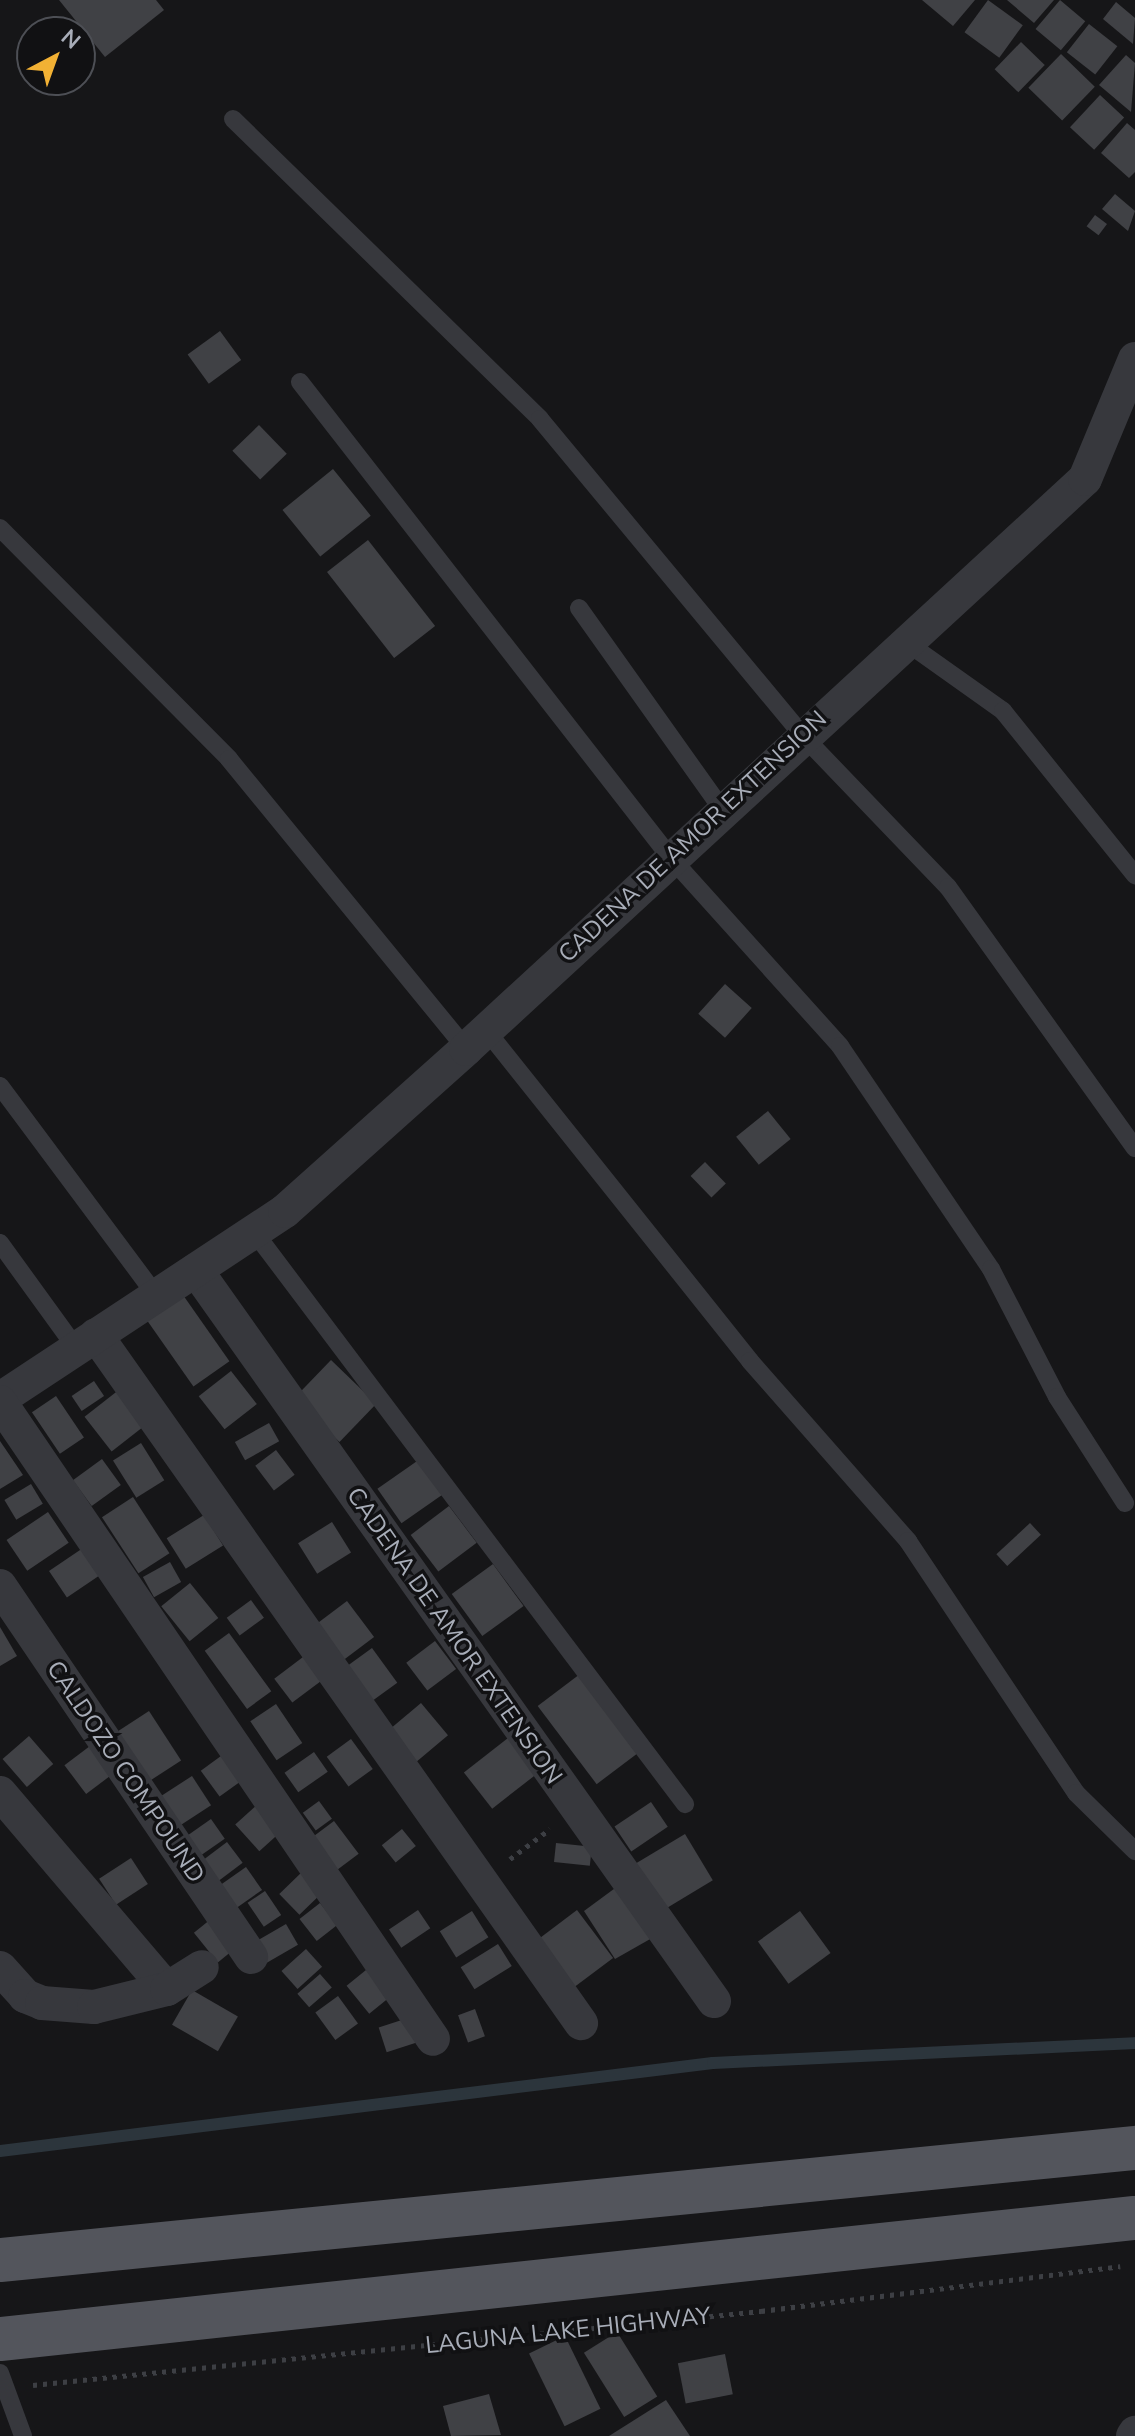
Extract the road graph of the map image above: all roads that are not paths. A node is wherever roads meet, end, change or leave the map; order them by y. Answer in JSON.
{"nodes":[{"id":1,"x":233,"y":119,"type":"dead end"},
{"id":2,"x":1135,"y":359,"type":"edge"},
{"id":3,"x":300,"y":382,"type":"dead end"},
{"id":4,"x":0,"y":528,"type":"edge"},
{"id":5,"x":579,"y":608,"type":"dead end"},
{"id":6,"x":906,"y":642,"type":"junction"},
{"id":7,"x":803,"y":736,"type":"junction"},
{"id":8,"x":722,"y":809,"type":"junction"},
{"id":9,"x":670,"y":857,"type":"junction"},
{"id":10,"x":1135,"y":875,"type":"edge"},
{"id":11,"x":476,"y":1039,"type":"junction"},
{"id":12,"x":0,"y":1086,"type":"edge"},
{"id":13,"x":1135,"y":1148,"type":"edge"},
{"id":14,"x":255,"y":1233,"type":"junction"},
{"id":15,"x":0,"y":1243,"type":"edge"},
{"id":16,"x":196,"y":1270,"type":"junction"},
{"id":17,"x":156,"y":1295,"type":"junction"},
{"id":18,"x":86,"y":1342,"type":"junction"},
{"id":19,"x":0,"y":1400,"type":"edge"},
{"id":20,"x":1125,"y":1503,"type":"dead end"},
{"id":21,"x":0,"y":1586,"type":"edge"},
{"id":22,"x":0,"y":1793,"type":"edge"},
{"id":23,"x":685,"y":1804,"type":"dead end"},
{"id":24,"x":1135,"y":1851,"type":"edge"},
{"id":25,"x":251,"y":1957,"type":"dead end"},
{"id":26,"x":202,"y":1967,"type":"dead end"},
{"id":27,"x":0,"y":1968,"type":"edge"},
{"id":28,"x":167,"y":1989,"type":"junction"},
{"id":29,"x":714,"y":2001,"type":"dead end"},
{"id":30,"x":581,"y":2023,"type":"dead end"},
{"id":31,"x":433,"y":2039,"type":"dead end"},
{"id":32,"x":1135,"y":2148,"type":"edge"},
{"id":33,"x":1135,"y":2218,"type":"edge"},
{"id":34,"x":0,"y":2260,"type":"edge"},
{"id":35,"x":0,"y":2339,"type":"edge"},
{"id":36,"x":2,"y":2380,"type":"edge"},
{"id":37,"x":23,"y":2436,"type":"edge"}],
"edges":[{"from":1,"to":7,"type":"lane"},
{"from":2,"to":6,"type":"street","name":"CADENA DE AMOR EXTENSION"},
{"from":3,"to":9,"type":"lane"},
{"from":4,"to":11,"type":"lane"},
{"from":5,"to":8,"type":"lane"},
{"from":6,"to":7,"type":"street","name":"CADENA DE AMOR EXTENSION"},
{"from":6,"to":10,"type":"lane"},
{"from":7,"to":8,"type":"street","name":"CADENA DE AMOR EXTENSION"},
{"from":7,"to":13,"type":"lane"},
{"from":8,"to":9,"type":"street","name":"CADENA DE AMOR EXTENSION"},
{"from":9,"to":11,"type":"street","name":"CADENA DE AMOR EXTENSION"},
{"from":9,"to":20,"type":"lane"},
{"from":11,"to":14,"type":"street","name":"CADENA DE AMOR EXTENSION"},
{"from":11,"to":24,"type":"lane"},
{"from":12,"to":17,"type":"lane"},
{"from":14,"to":16,"type":"street","name":"CADENA DE AMOR EXTENSION"},
{"from":14,"to":23,"type":"lane"},
{"from":15,"to":18,"type":"lane"},
{"from":16,"to":17,"type":"street","name":"CADENA DE AMOR EXTENSION"},
{"from":16,"to":29,"type":"street","name":"CADENA DE AMOR EXTENSION"},
{"from":17,"to":18,"type":"street","name":"CADENA DE AMOR EXTENSION"},
{"from":18,"to":19,"type":"street","name":"CADENA DE AMOR EXTENSION"},
{"from":18,"to":30,"type":"street"},
{"from":19,"to":31,"type":"street"},
{"from":21,"to":25,"type":"street","name":"CALDOZO COMPOUND"},
{"from":22,"to":28,"type":"street"},
{"from":26,"to":28,"type":"street"},
{"from":27,"to":28,"type":"street"},
{"from":32,"to":34,"type":"main road"},
{"from":33,"to":35,"type":"main road"},
{"from":36,"to":37,"type":"lane"}]}
